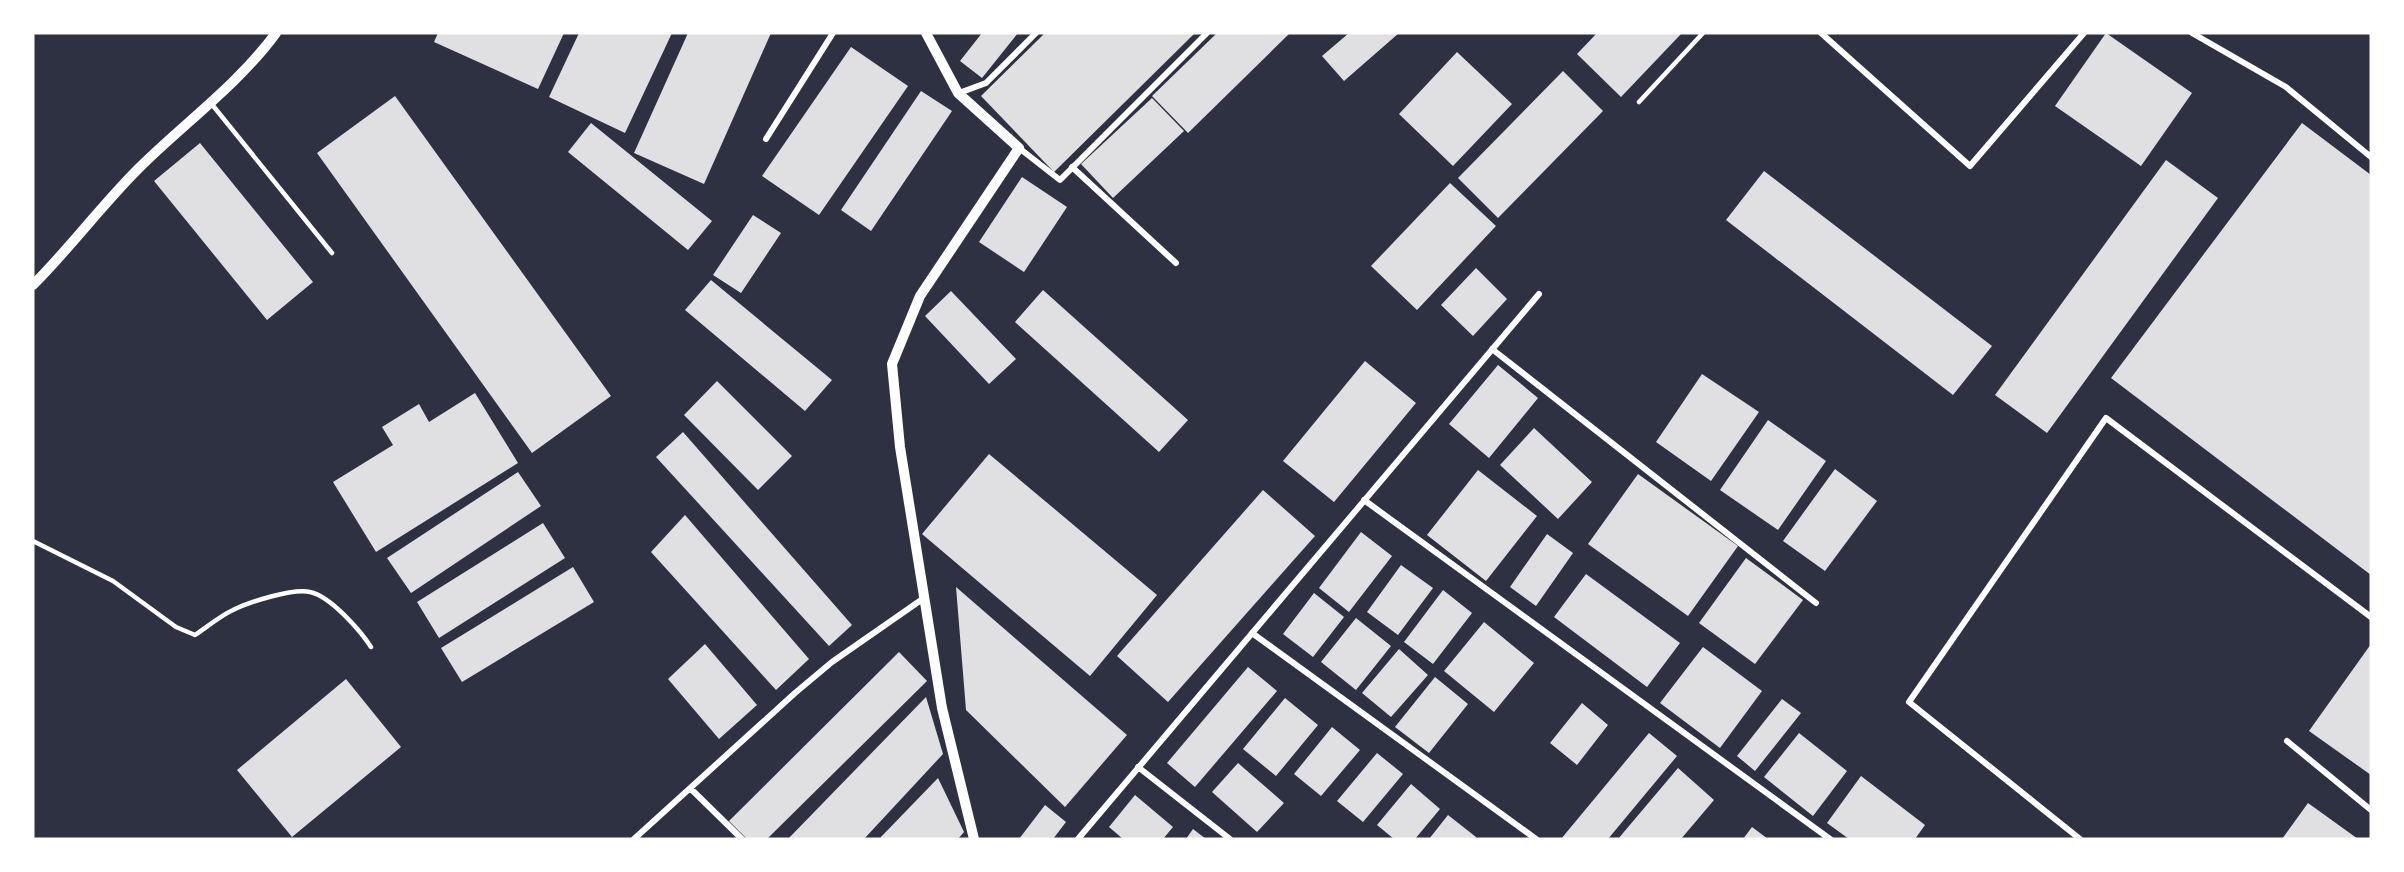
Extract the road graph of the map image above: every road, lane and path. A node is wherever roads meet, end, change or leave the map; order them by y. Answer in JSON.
{"nodes":[{"id":1,"x":276,"y":33,"type":"edge"},
{"id":2,"x":833,"y":33,"type":"edge"},
{"id":3,"x":926,"y":33,"type":"edge"},
{"id":4,"x":1036,"y":33,"type":"edge"},
{"id":5,"x":1207,"y":33,"type":"edge"},
{"id":6,"x":1703,"y":33,"type":"edge"},
{"id":7,"x":1821,"y":33,"type":"edge"},
{"id":8,"x":2084,"y":33,"type":"edge"},
{"id":9,"x":2192,"y":33,"type":"edge"},
{"id":10,"x":958,"y":93,"type":"junction"},
{"id":11,"x":210,"y":102,"type":"junction"},
{"id":12,"x":1639,"y":102,"type":"dead end"},
{"id":13,"x":766,"y":139,"type":"dead end"},
{"id":14,"x":1019,"y":148,"type":"junction"},
{"id":15,"x":2371,"y":157,"type":"edge"},
{"id":16,"x":1072,"y":167,"type":"junction"},
{"id":17,"x":332,"y":253,"type":"dead end"},
{"id":18,"x":1176,"y":263,"type":"dead end"},
{"id":19,"x":33,"y":285,"type":"edge"},
{"id":20,"x":1539,"y":294,"type":"dead end"},
{"id":21,"x":1492,"y":349,"type":"junction"},
{"id":22,"x":1364,"y":500,"type":"junction"},
{"id":23,"x":33,"y":541,"type":"edge"},
{"id":24,"x":924,"y":598,"type":"junction"},
{"id":25,"x":1816,"y":603,"type":"dead end"},
{"id":26,"x":2371,"y":617,"type":"edge"},
{"id":27,"x":1252,"y":633,"type":"junction"},
{"id":28,"x":371,"y":646,"type":"dead end"},
{"id":29,"x":2288,"y":741,"type":"dead end"},
{"id":30,"x":1138,"y":767,"type":"junction"},
{"id":31,"x":691,"y":789,"type":"junction"},
{"id":32,"x":2371,"y":810,"type":"edge"},
{"id":33,"x":634,"y":839,"type":"edge"},
{"id":34,"x":742,"y":839,"type":"edge"},
{"id":35,"x":974,"y":839,"type":"edge"},
{"id":36,"x":1078,"y":839,"type":"edge"},
{"id":37,"x":1230,"y":839,"type":"edge"},
{"id":38,"x":1536,"y":839,"type":"edge"},
{"id":39,"x":1830,"y":839,"type":"edge"},
{"id":40,"x":2080,"y":839,"type":"edge"}],
"edges":[{"from":1,"to":11,"type":"street"},
{"from":2,"to":13,"type":"street"},
{"from":3,"to":10,"type":"street"},
{"from":4,"to":10,"type":"street"},
{"from":5,"to":16,"type":"street"},
{"from":6,"to":12,"type":"lane"},
{"from":7,"to":8,"type":"street"},
{"from":9,"to":15,"type":"street"},
{"from":10,"to":14,"type":"street"},
{"from":11,"to":17,"type":"lane"},
{"from":11,"to":19,"type":"street"},
{"from":14,"to":16,"type":"street"},
{"from":14,"to":24,"type":"street"},
{"from":16,"to":18,"type":"street"},
{"from":20,"to":21,"type":"street"},
{"from":21,"to":22,"type":"street"},
{"from":21,"to":25,"type":"street"},
{"from":22,"to":27,"type":"street"},
{"from":22,"to":39,"type":"street"},
{"from":23,"to":28,"type":"lane"},
{"from":24,"to":31,"type":"street"},
{"from":24,"to":35,"type":"street"},
{"from":26,"to":40,"type":"street"},
{"from":27,"to":30,"type":"street"},
{"from":27,"to":38,"type":"street"},
{"from":29,"to":32,"type":"street"},
{"from":30,"to":36,"type":"street"},
{"from":30,"to":37,"type":"street"},
{"from":31,"to":33,"type":"street"},
{"from":31,"to":34,"type":"street"}]}
